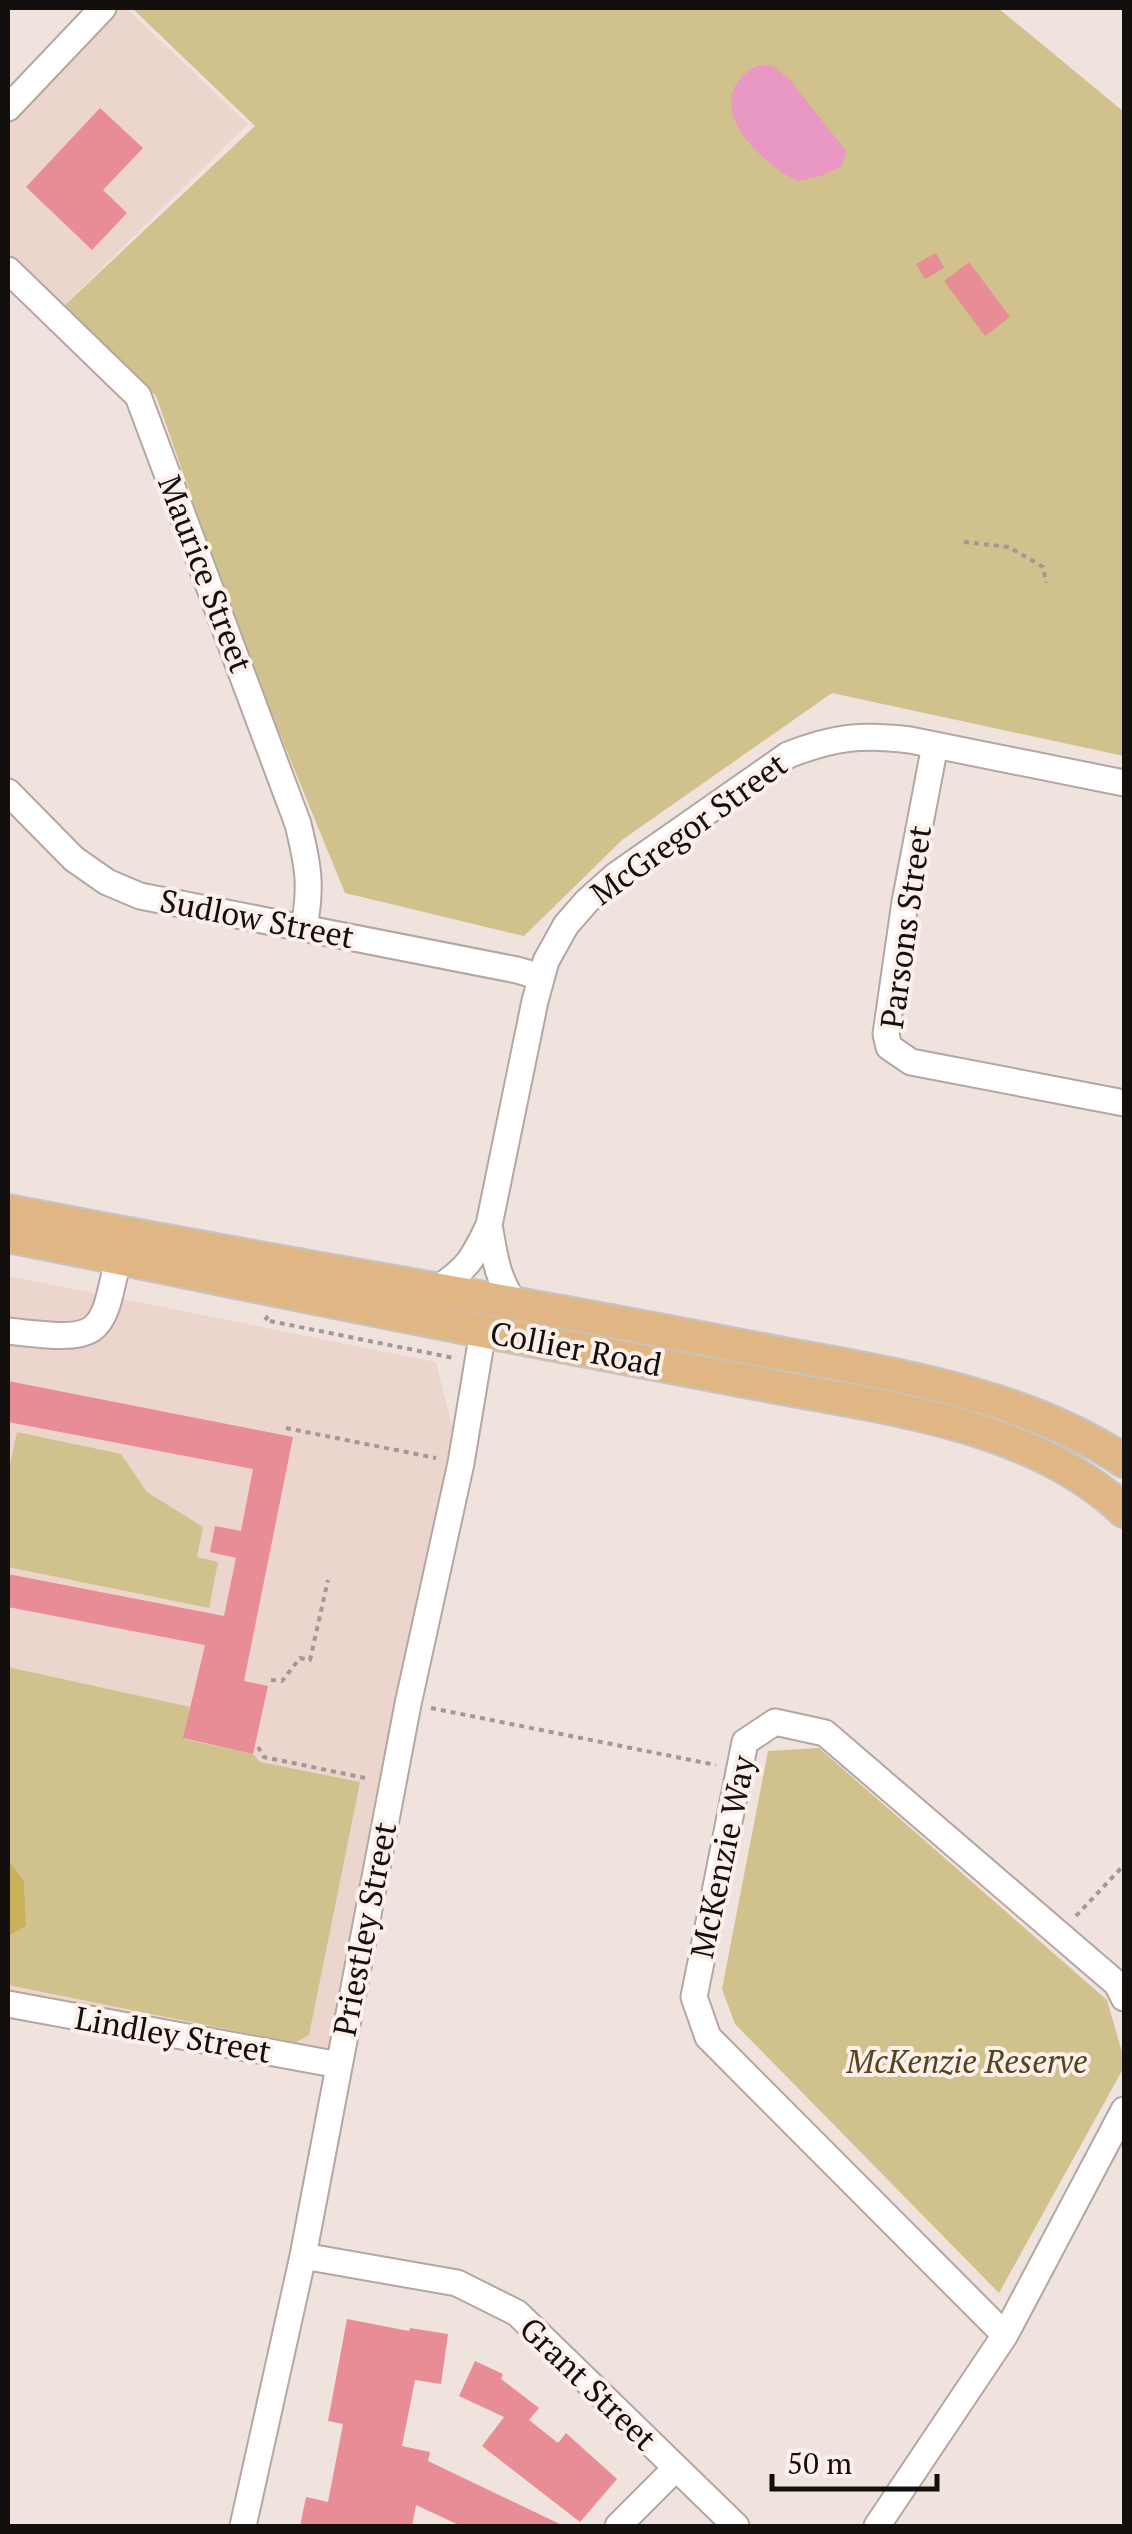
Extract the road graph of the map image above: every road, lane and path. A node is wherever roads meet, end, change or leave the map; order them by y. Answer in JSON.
{"nodes":[{"id":1,"x":103,"y":8,"type":"edge"},
{"id":2,"x":8,"y":108,"type":"edge"},
{"id":3,"x":8,"y":270,"type":"edge"},
{"id":4,"x":964,"y":542,"type":"dead end"},
{"id":5,"x":1046,"y":583,"type":"dead end"},
{"id":6,"x":935,"y":745,"type":"junction"},
{"id":7,"x":1124,"y":782,"type":"edge"},
{"id":8,"x":8,"y":792,"type":"edge"},
{"id":9,"x":304,"y":927,"type":"junction"},
{"id":10,"x":541,"y":977,"type":"junction"},
{"id":11,"x":1124,"y":1103,"type":"edge"},
{"id":12,"x":8,"y":1211,"type":"edge"},
{"id":13,"x":488,"y":1225,"type":"junction"},
{"id":14,"x":8,"y":1236,"type":"edge"},
{"id":15,"x":121,"y":1246,"type":"junction"},
{"id":16,"x":437,"y":1289,"type":"junction"},
{"id":17,"x":515,"y":1304,"type":"junction"},
{"id":18,"x":8,"y":1331,"type":"edge"},
{"id":19,"x":482,"y":1331,"type":"junction"},
{"id":20,"x":286,"y":1428,"type":"dead end"},
{"id":21,"x":1124,"y":1461,"type":"edge"},
{"id":22,"x":460,"y":1463,"type":"junction"},
{"id":23,"x":1124,"y":1511,"type":"edge"},
{"id":24,"x":328,"y":1580,"type":"dead end"},
{"id":25,"x":270,"y":1680,"type":"dead end"},
{"id":26,"x":408,"y":1704,"type":"junction"},
{"id":27,"x":258,"y":1747,"type":"dead end"},
{"id":28,"x":740,"y":1770,"type":"junction"},
{"id":29,"x":366,"y":1778,"type":"dead end"},
{"id":30,"x":1124,"y":1866,"type":"edge"},
{"id":31,"x":1058,"y":1934,"type":"junction"},
{"id":32,"x":1124,"y":1998,"type":"edge"},
{"id":33,"x":8,"y":2004,"type":"edge"},
{"id":34,"x":340,"y":2064,"type":"junction"},
{"id":35,"x":1124,"y":2110,"type":"edge"},
{"id":36,"x":303,"y":2256,"type":"junction"},
{"id":37,"x":1005,"y":2334,"type":"junction"},
{"id":38,"x":674,"y":2468,"type":"junction"},
{"id":39,"x":244,"y":2526,"type":"edge"},
{"id":40,"x":618,"y":2526,"type":"edge"},
{"id":41,"x":736,"y":2526,"type":"edge"},
{"id":42,"x":877,"y":2526,"type":"edge"}],
"edges":[{"from":1,"to":2,"type":"street"},
{"from":3,"to":9,"type":"street","name":"Maurice Street"},
{"from":4,"to":5,"type":"path"},
{"from":6,"to":7,"type":"street","name":"McGregor Street"},
{"from":6,"to":10,"type":"street","name":"McGregor Street"},
{"from":6,"to":11,"type":"street","name":"Parsons Street"},
{"from":8,"to":9,"type":"street","name":"Sudlow Street"},
{"from":9,"to":10,"type":"street","name":"Sudlow Street"},
{"from":10,"to":13,"type":"street","name":"McGregor Street"},
{"from":12,"to":15,"type":"main road","name":"Collier Road"},
{"from":13,"to":16,"type":"street","name":"McGregor Street"},
{"from":13,"to":17,"type":"street","name":"McGregor Street"},
{"from":14,"to":15,"type":"main road","name":"Collier Road"},
{"from":15,"to":16,"type":"main road","name":"Collier Road"},
{"from":15,"to":18,"type":"street"},
{"from":15,"to":19,"type":"main road","name":"Collier Road"},
{"from":16,"to":17,"type":"main road","name":"Collier Road"},
{"from":17,"to":21,"type":"main road","name":"Collier Road"},
{"from":19,"to":22,"type":"street","name":"Priestley Street"},
{"from":19,"to":23,"type":"main road","name":"Collier Road"},
{"from":20,"to":22,"type":"path"},
{"from":22,"to":26,"type":"street","name":"Priestley Street"},
{"from":24,"to":25,"type":"path"},
{"from":26,"to":28,"type":"path"},
{"from":26,"to":34,"type":"street","name":"Priestley Street"},
{"from":27,"to":29,"type":"path"},
{"from":28,"to":31,"type":"street","name":"McKenzie Way"},
{"from":28,"to":37,"type":"street","name":"McKenzie Way"},
{"from":30,"to":31,"type":"path"},
{"from":31,"to":32,"type":"street","name":"McKenzie Way"},
{"from":33,"to":34,"type":"street","name":"Lindley Street"},
{"from":34,"to":36,"type":"street","name":"Priestley Street"},
{"from":35,"to":37,"type":"street"},
{"from":36,"to":38,"type":"street","name":"Grant Street"},
{"from":36,"to":39,"type":"street","name":"Priestley Street"},
{"from":37,"to":42,"type":"street"},
{"from":38,"to":40,"type":"street"},
{"from":38,"to":41,"type":"street","name":"Grant Street"}]}
